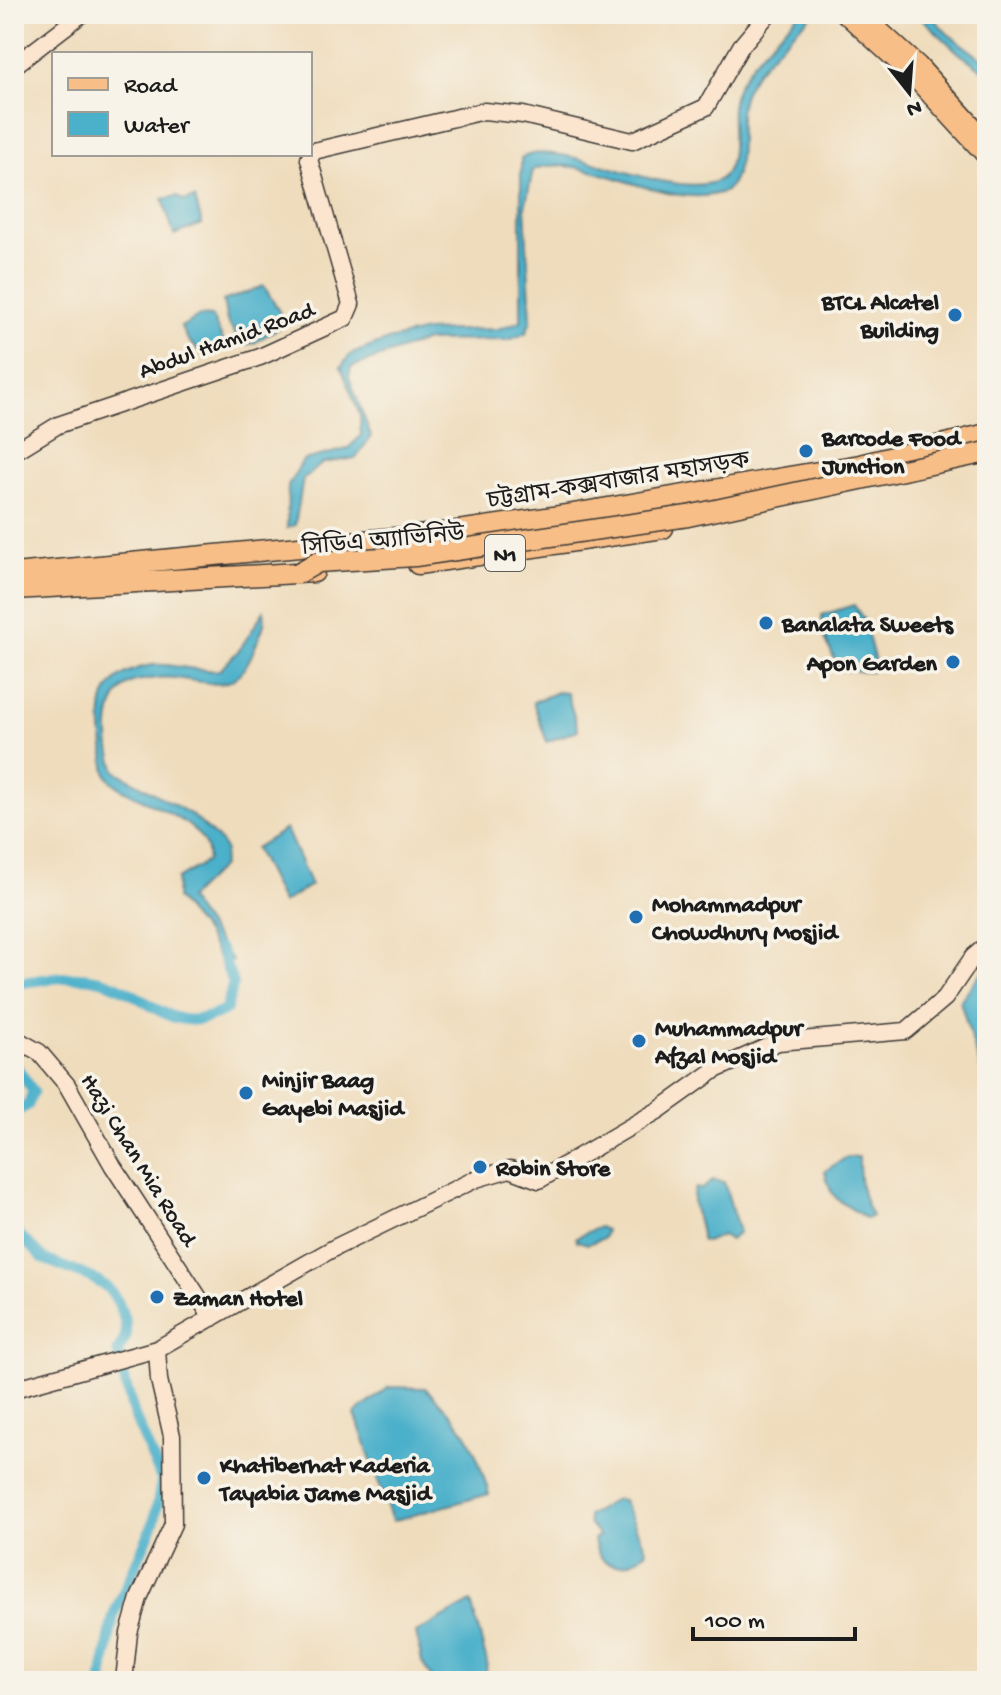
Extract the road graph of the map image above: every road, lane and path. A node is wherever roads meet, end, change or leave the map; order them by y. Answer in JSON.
{"nodes":[{"id":1,"x":82,"y":14,"type":"edge"},
{"id":2,"x":768,"y":14,"type":"edge"},
{"id":3,"x":844,"y":14,"type":"edge"},
{"id":4,"x":863,"y":14,"type":"edge"},
{"id":5,"x":14,"y":66,"type":"edge"},
{"id":6,"x":987,"y":140,"type":"edge"},
{"id":7,"x":312,"y":154,"type":"edge"},
{"id":8,"x":311,"y":156,"type":"edge"},
{"id":9,"x":987,"y":158,"type":"edge"},
{"id":10,"x":987,"y":434,"type":"edge"},
{"id":11,"x":14,"y":452,"type":"edge"},
{"id":12,"x":987,"y":452,"type":"edge"},
{"id":13,"x":860,"y":465,"type":"junction"},
{"id":14,"x":865,"y":486,"type":"junction"},
{"id":15,"x":396,"y":537,"type":"junction"},
{"id":16,"x":14,"y":574,"type":"edge"},
{"id":17,"x":297,"y":574,"type":"junction"},
{"id":18,"x":14,"y":589,"type":"edge"},
{"id":19,"x":987,"y":945,"type":"edge"},
{"id":20,"x":14,"y":1038,"type":"edge"},
{"id":21,"x":212,"y":1318,"type":"junction"},
{"id":22,"x":157,"y":1349,"type":"junction"},
{"id":23,"x":14,"y":1389,"type":"edge"},
{"id":24,"x":124,"y":1681,"type":"edge"}],
"edges":[{"from":1,"to":5,"type":"street"},
{"from":2,"to":7,"type":"street","name":"Abdul Hamid Road"},
{"from":3,"to":9,"type":"main road"},
{"from":4,"to":6,"type":"main road"},
{"from":8,"to":11,"type":"street","name":"Abdul Hamid Road"},
{"from":10,"to":13,"type":"highway","name":"চট্টগ্রাম-কক্সবাজার মহাসড়ক"},
{"from":12,"to":14,"type":"highway","name":"সিডিএ অ্যাভিনিউ","number":"N1"},
{"from":12,"to":15,"type":"highway","bridge":true},
{"from":12,"to":17,"type":"highway","bridge":true},
{"from":13,"to":14,"type":"highway"},
{"from":13,"to":15,"type":"highway","name":"চট্টগ্রাম-কক্সবাজার মহাসড়ক"},
{"from":14,"to":17,"type":"highway","name":"সিডিএ অ্যাভিনিউ","number":"N1"},
{"from":15,"to":16,"type":"highway","name":"চট্টগ্রাম-কক্সবাজার মহাসড়ক"},
{"from":17,"to":18,"type":"highway","name":"সিডিএ অ্যাভিনিউ","number":"N1"},
{"from":19,"to":21,"type":"street"},
{"from":20,"to":21,"type":"street","name":"Hazi Chan Mia Road"},
{"from":21,"to":22,"type":"street"},
{"from":22,"to":23,"type":"street"},
{"from":22,"to":24,"type":"street"}]}
